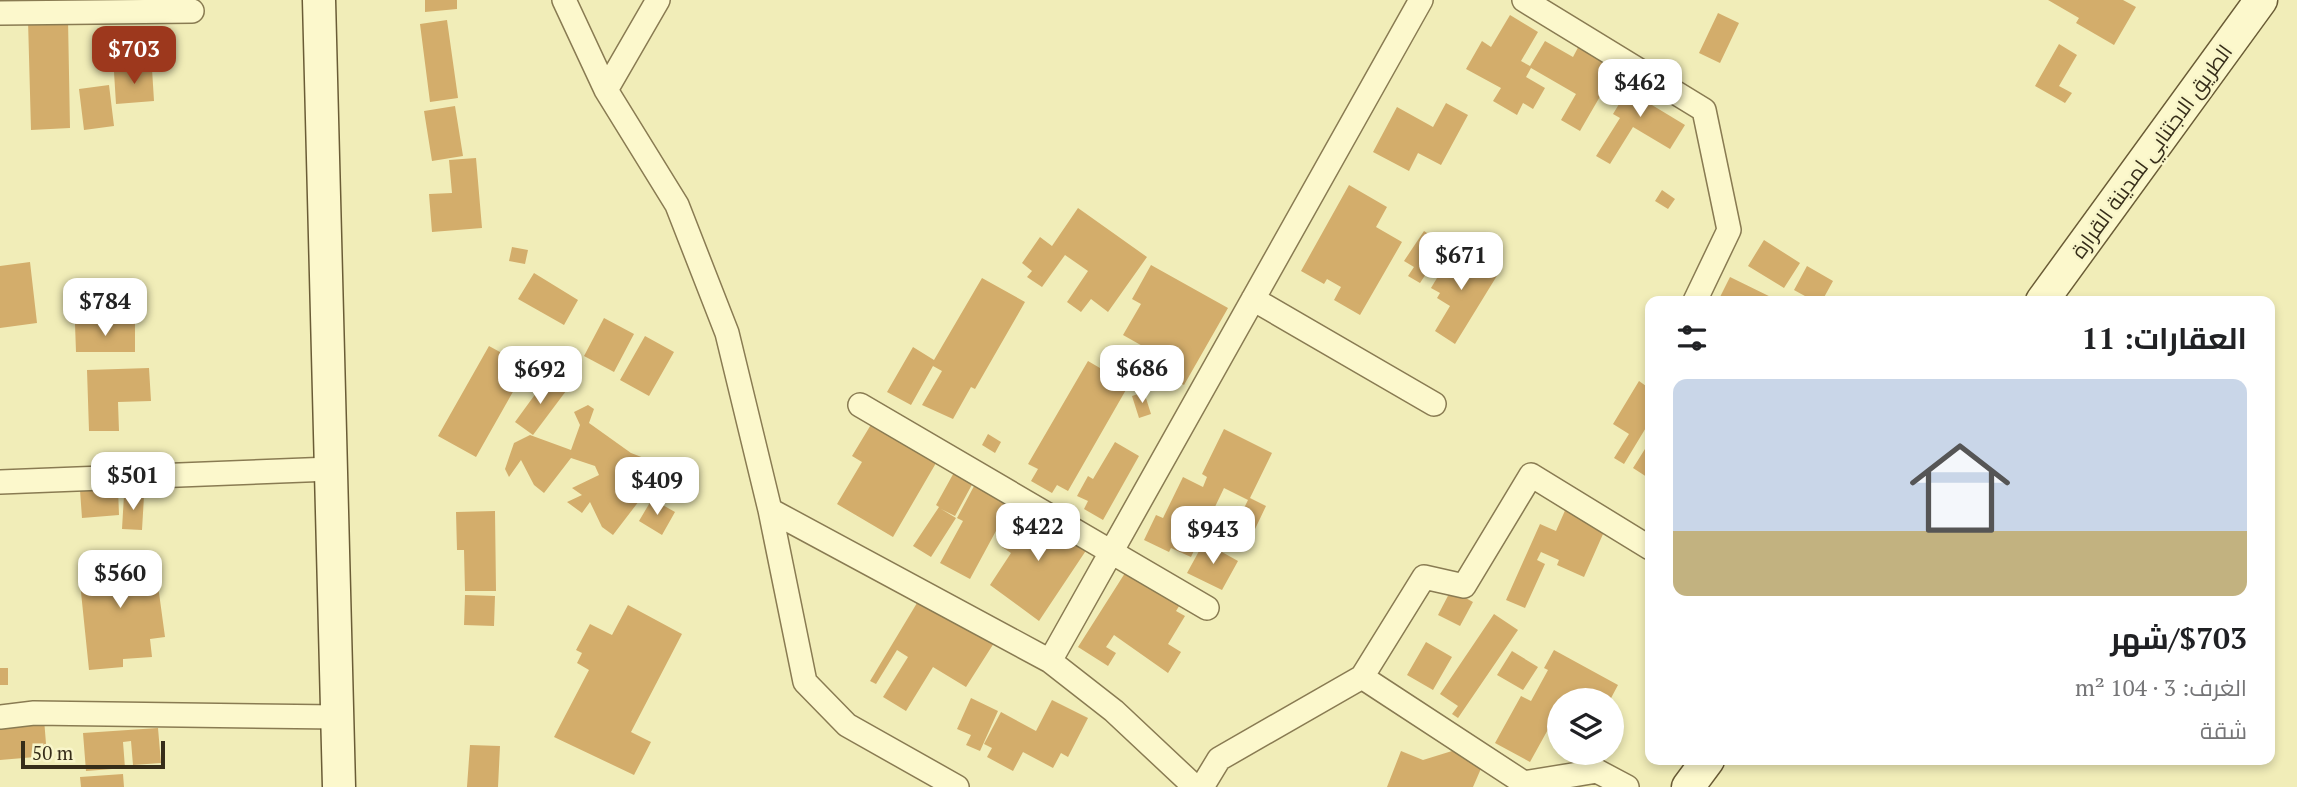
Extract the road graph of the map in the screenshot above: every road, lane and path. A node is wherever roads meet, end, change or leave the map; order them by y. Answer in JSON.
{"nodes":[{"id":1,"x":319,"y":0,"type":"edge"},
{"id":2,"x":564,"y":0,"type":"edge"},
{"id":3,"x":658,"y":0,"type":"edge"},
{"id":4,"x":1421,"y":0,"type":"edge"},
{"id":5,"x":1524,"y":0,"type":"edge"},
{"id":6,"x":2261,"y":0,"type":"edge"},
{"id":7,"x":192,"y":11,"type":"dead end"},
{"id":8,"x":0,"y":13,"type":"edge"},
{"id":9,"x":606,"y":90,"type":"junction"},
{"id":10,"x":1697,"y":296,"type":"edge"},
{"id":11,"x":2046,"y":296,"type":"edge"},
{"id":12,"x":1253,"y":299,"type":"junction"},
{"id":13,"x":1434,"y":404,"type":"dead end"},
{"id":14,"x":860,"y":405,"type":"dead end"},
{"id":15,"x":331,"y":469,"type":"junction"},
{"id":16,"x":0,"y":482,"type":"edge"},
{"id":17,"x":769,"y":510,"type":"junction"},
{"id":18,"x":1645,"y":545,"type":"edge"},
{"id":19,"x":1111,"y":554,"type":"junction"},
{"id":20,"x":1207,"y":608,"type":"dead end"},
{"id":21,"x":1051,"y":661,"type":"junction"},
{"id":22,"x":1362,"y":677,"type":"junction"},
{"id":23,"x":0,"y":717,"type":"edge"},
{"id":24,"x":337,"y":717,"type":"junction"},
{"id":25,"x":1704,"y":765,"type":"edge"},
{"id":26,"x":339,"y":787,"type":"edge"},
{"id":27,"x":957,"y":787,"type":"edge"},
{"id":28,"x":1195,"y":787,"type":"edge"},
{"id":29,"x":1202,"y":787,"type":"edge"},
{"id":30,"x":1627,"y":787,"type":"edge"},
{"id":31,"x":1688,"y":787,"type":"edge"}],
"edges":[{"from":1,"to":15,"type":"main road"},
{"from":2,"to":9,"type":"street"},
{"from":3,"to":9,"type":"street"},
{"from":4,"to":12,"type":"street"},
{"from":5,"to":10,"type":"street"},
{"from":6,"to":11,"type":"main road","name":"الطريق الاجتنابي لمدينة القرارة"},
{"from":7,"to":8,"type":"street"},
{"from":9,"to":17,"type":"street"},
{"from":12,"to":13,"type":"street"},
{"from":12,"to":19,"type":"street"},
{"from":14,"to":19,"type":"street"},
{"from":15,"to":16,"type":"street"},
{"from":15,"to":24,"type":"main road"},
{"from":17,"to":21,"type":"street"},
{"from":17,"to":27,"type":"street"},
{"from":18,"to":22,"type":"street"},
{"from":19,"to":20,"type":"street"},
{"from":19,"to":21,"type":"street"},
{"from":21,"to":28,"type":"street"},
{"from":22,"to":29,"type":"street"},
{"from":22,"to":30,"type":"street"},
{"from":23,"to":24,"type":"street"},
{"from":24,"to":26,"type":"main road"},
{"from":25,"to":31,"type":"main road"}]}
